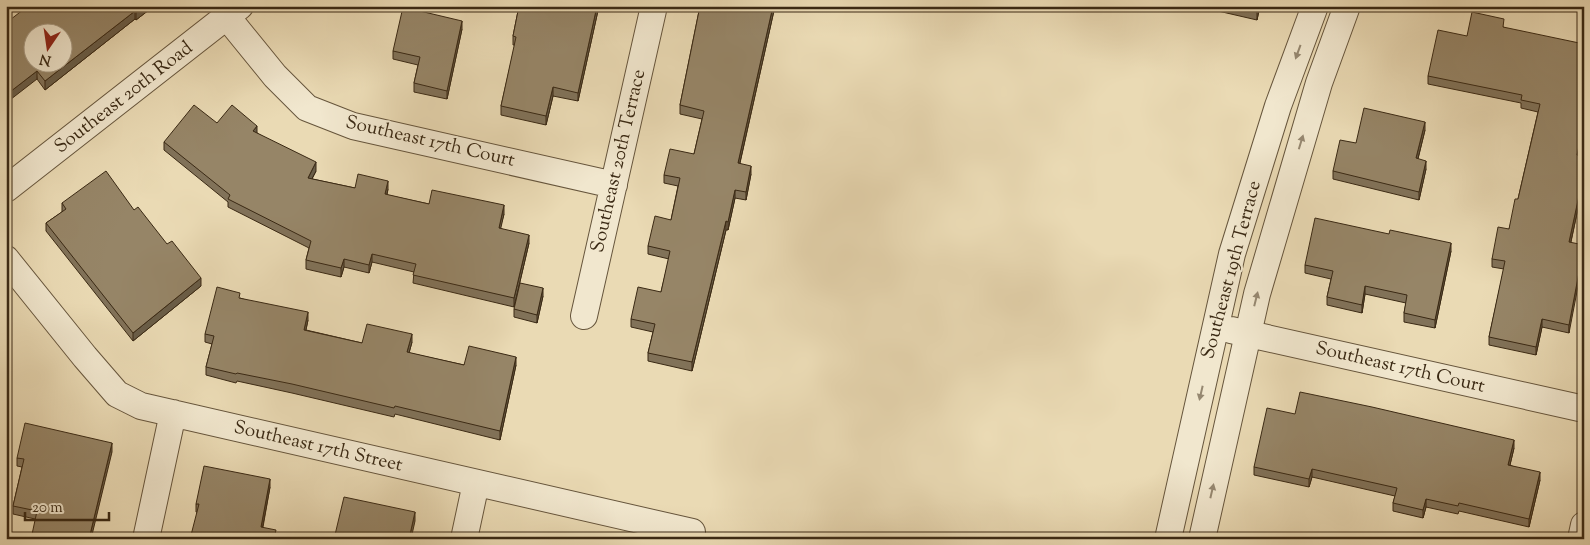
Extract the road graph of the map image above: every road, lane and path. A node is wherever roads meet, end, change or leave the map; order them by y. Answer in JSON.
{"nodes":[{"id":1,"x":654,"y":6,"type":"edge"},
{"id":2,"x":1315,"y":6,"type":"edge"},
{"id":3,"x":1347,"y":6,"type":"edge"},
{"id":4,"x":234,"y":12,"type":"edge"},
{"id":5,"x":614,"y":185,"type":"junction"},
{"id":6,"x":6,"y":189,"type":"edge"},
{"id":7,"x":6,"y":259,"type":"edge"},
{"id":8,"x":584,"y":316,"type":"dead end"},
{"id":9,"x":1216,"y":327,"type":"junction"},
{"id":10,"x":1248,"y":334,"type":"junction"},
{"id":11,"x":1584,"y":409,"type":"edge"},
{"id":12,"x":173,"y":414,"type":"junction"},
{"id":13,"x":476,"y":483,"type":"junction"},
{"id":14,"x":1584,"y":524,"type":"edge"},
{"id":15,"x":692,"y":532,"type":"dead end"},
{"id":16,"x":146,"y":539,"type":"edge"},
{"id":17,"x":464,"y":539,"type":"edge"},
{"id":18,"x":1168,"y":539,"type":"edge"},
{"id":19,"x":1202,"y":539,"type":"edge"},
{"id":20,"x":1581,"y":539,"type":"edge"}],
"edges":[{"from":1,"to":5,"type":"street","name":"Southeast 20th Terrace"},
{"from":2,"to":9,"type":"street","name":"Southeast 19th Terrace","one_way":true},
{"from":10,"to":3,"type":"street","name":"Southeast 19th Terrace","one_way":true},
{"from":4,"to":5,"type":"street","name":"Southeast 17th Court"},
{"from":4,"to":6,"type":"street","name":"Southeast 20th Road"},
{"from":5,"to":8,"type":"street","name":"Southeast 20th Terrace"},
{"from":7,"to":12,"type":"street","name":"Southeast 17th Street"},
{"from":9,"to":10,"type":"street","name":"Southeast 17th Court"},
{"from":9,"to":18,"type":"street","name":"Southeast 19th Terrace","one_way":true},
{"from":10,"to":11,"type":"street","name":"Southeast 17th Court"},
{"from":19,"to":10,"type":"street","name":"Southeast 19th Terrace","one_way":true},
{"from":12,"to":13,"type":"street","name":"Southeast 17th Street"},
{"from":12,"to":16,"type":"street"},
{"from":13,"to":15,"type":"street","name":"Southeast 17th Street"},
{"from":13,"to":17,"type":"street"},
{"from":14,"to":20,"type":"street"}]}
